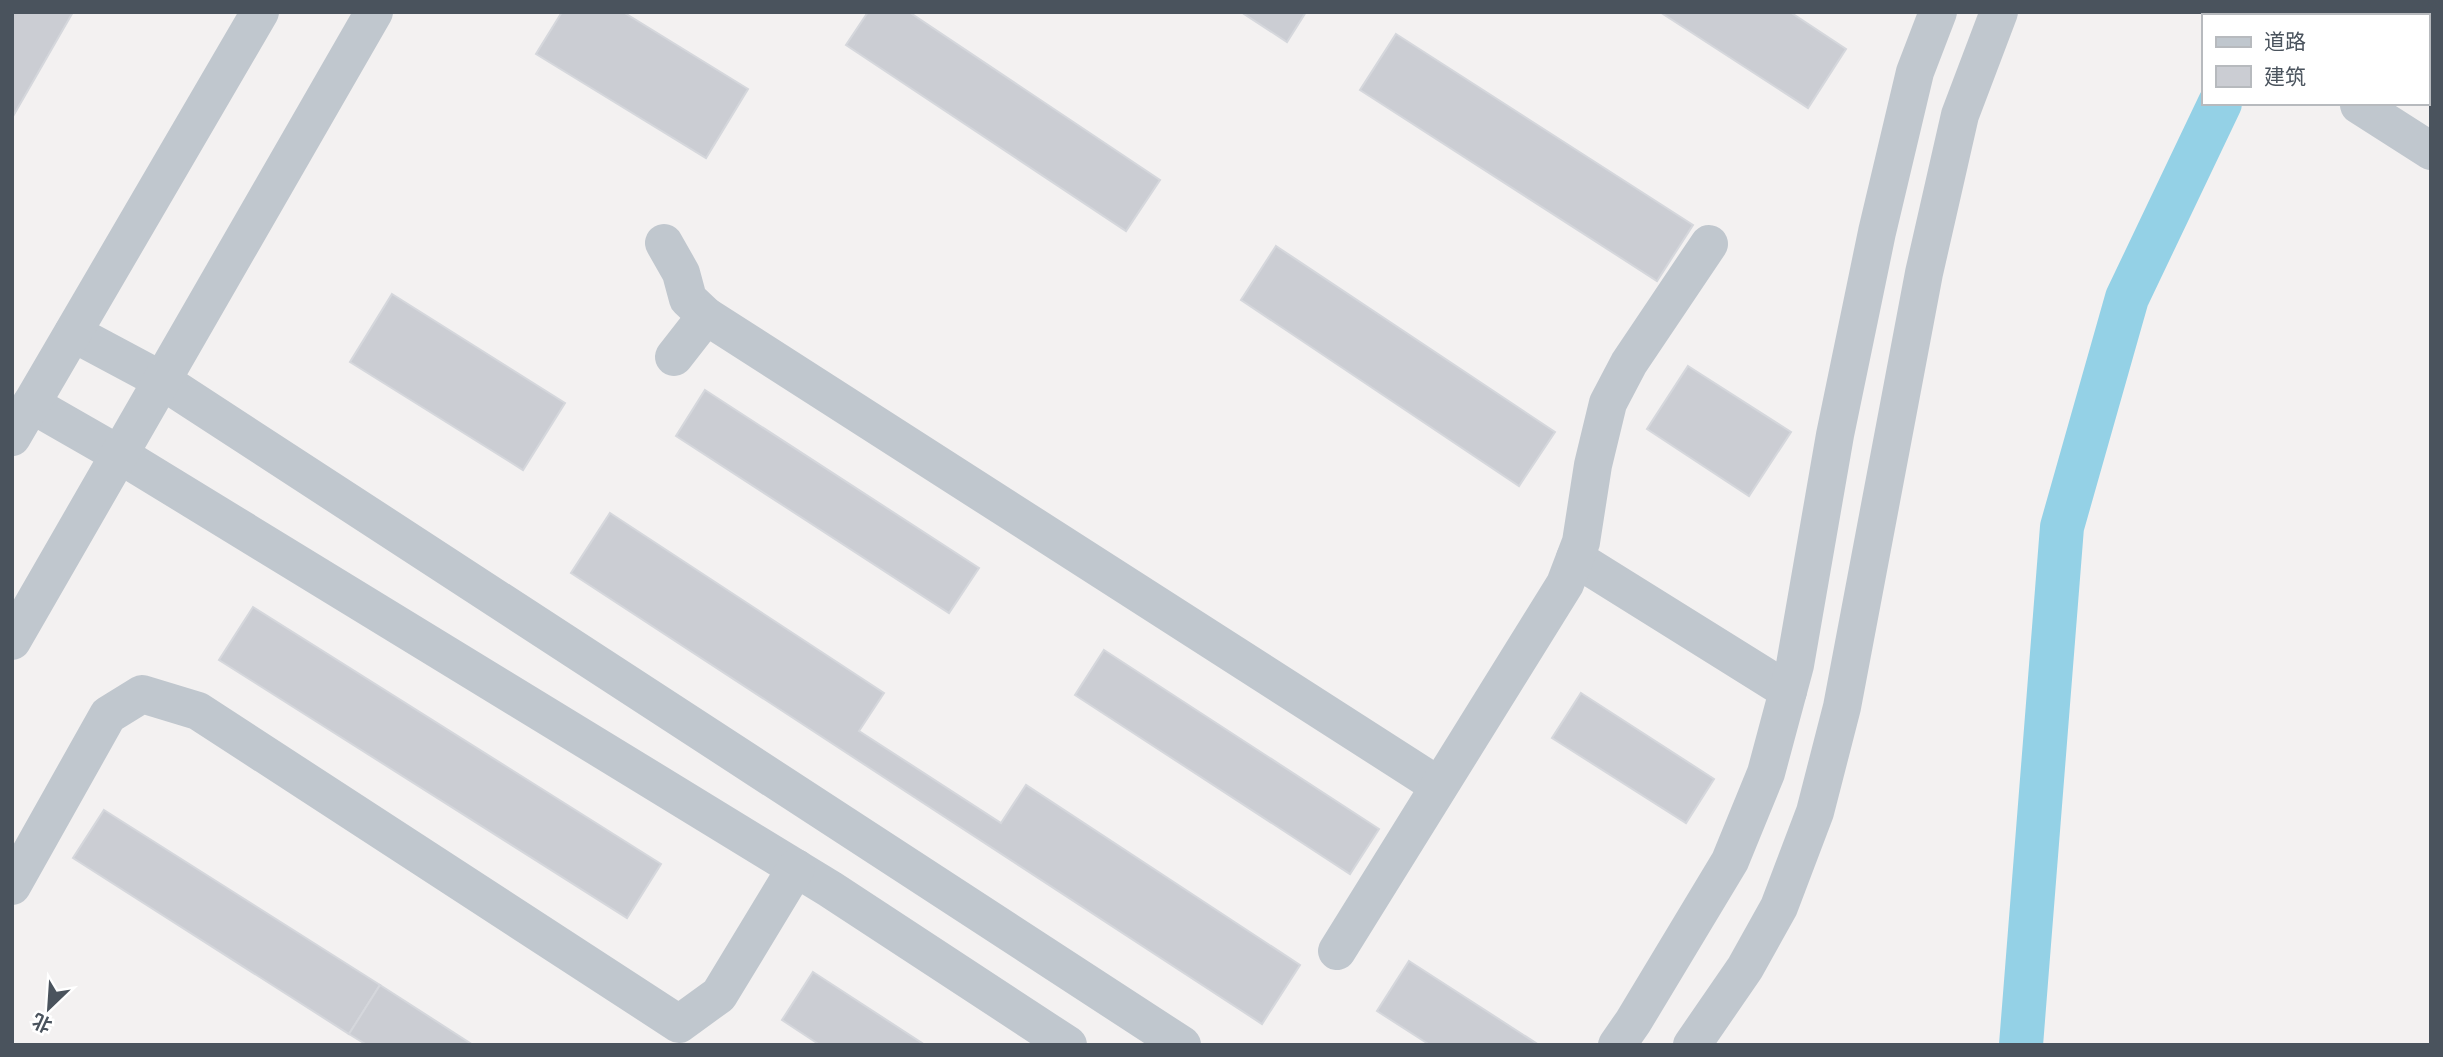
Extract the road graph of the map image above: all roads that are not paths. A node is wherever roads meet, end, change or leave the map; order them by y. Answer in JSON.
{"nodes":[{"id":1,"x":260,"y":12,"type":"edge"},
{"id":2,"x":374,"y":12,"type":"edge"},
{"id":3,"x":1938,"y":12,"type":"edge"},
{"id":4,"x":1999,"y":12,"type":"edge"},
{"id":5,"x":2359,"y":105,"type":"dead end"},
{"id":6,"x":2431,"y":151,"type":"edge"},
{"id":7,"x":664,"y":243,"type":"dead end"},
{"id":8,"x":1709,"y":244,"type":"dead end"},
{"id":9,"x":706,"y":316,"type":"junction"},
{"id":10,"x":73,"y":333,"type":"junction"},
{"id":11,"x":674,"y":357,"type":"dead end"},
{"id":12,"x":162,"y":380,"type":"junction"},
{"id":13,"x":31,"y":404,"type":"junction"},
{"id":14,"x":12,"y":437,"type":"edge"},
{"id":15,"x":120,"y":454,"type":"junction"},
{"id":16,"x":1575,"y":558,"type":"junction"},
{"id":17,"x":12,"y":641,"type":"edge"},
{"id":18,"x":1788,"y":691,"type":"junction"},
{"id":19,"x":1439,"y":786,"type":"junction"},
{"id":20,"x":796,"y":868,"type":"junction"},
{"id":21,"x":12,"y":886,"type":"edge"},
{"id":22,"x":1337,"y":951,"type":"dead end"},
{"id":23,"x":1068,"y":1045,"type":"edge"},
{"id":24,"x":1182,"y":1045,"type":"edge"},
{"id":25,"x":1618,"y":1045,"type":"edge"},
{"id":26,"x":1692,"y":1045,"type":"edge"}],
"edges":[{"from":1,"to":10,"type":"street"},
{"from":2,"to":12,"type":"street"},
{"from":3,"to":18,"type":"street"},
{"from":4,"to":26,"type":"street"},
{"from":5,"to":6,"type":"street"},
{"from":7,"to":9,"type":"street"},
{"from":8,"to":16,"type":"street"},
{"from":9,"to":11,"type":"street"},
{"from":9,"to":19,"type":"street"},
{"from":10,"to":12,"type":"street"},
{"from":10,"to":13,"type":"street"},
{"from":12,"to":15,"type":"street"},
{"from":12,"to":24,"type":"street"},
{"from":13,"to":14,"type":"street"},
{"from":13,"to":15,"type":"street"},
{"from":15,"to":17,"type":"street"},
{"from":15,"to":20,"type":"street"},
{"from":16,"to":18,"type":"street"},
{"from":16,"to":19,"type":"street"},
{"from":18,"to":25,"type":"street"},
{"from":19,"to":22,"type":"street"},
{"from":20,"to":21,"type":"street"},
{"from":20,"to":23,"type":"street"}]}
